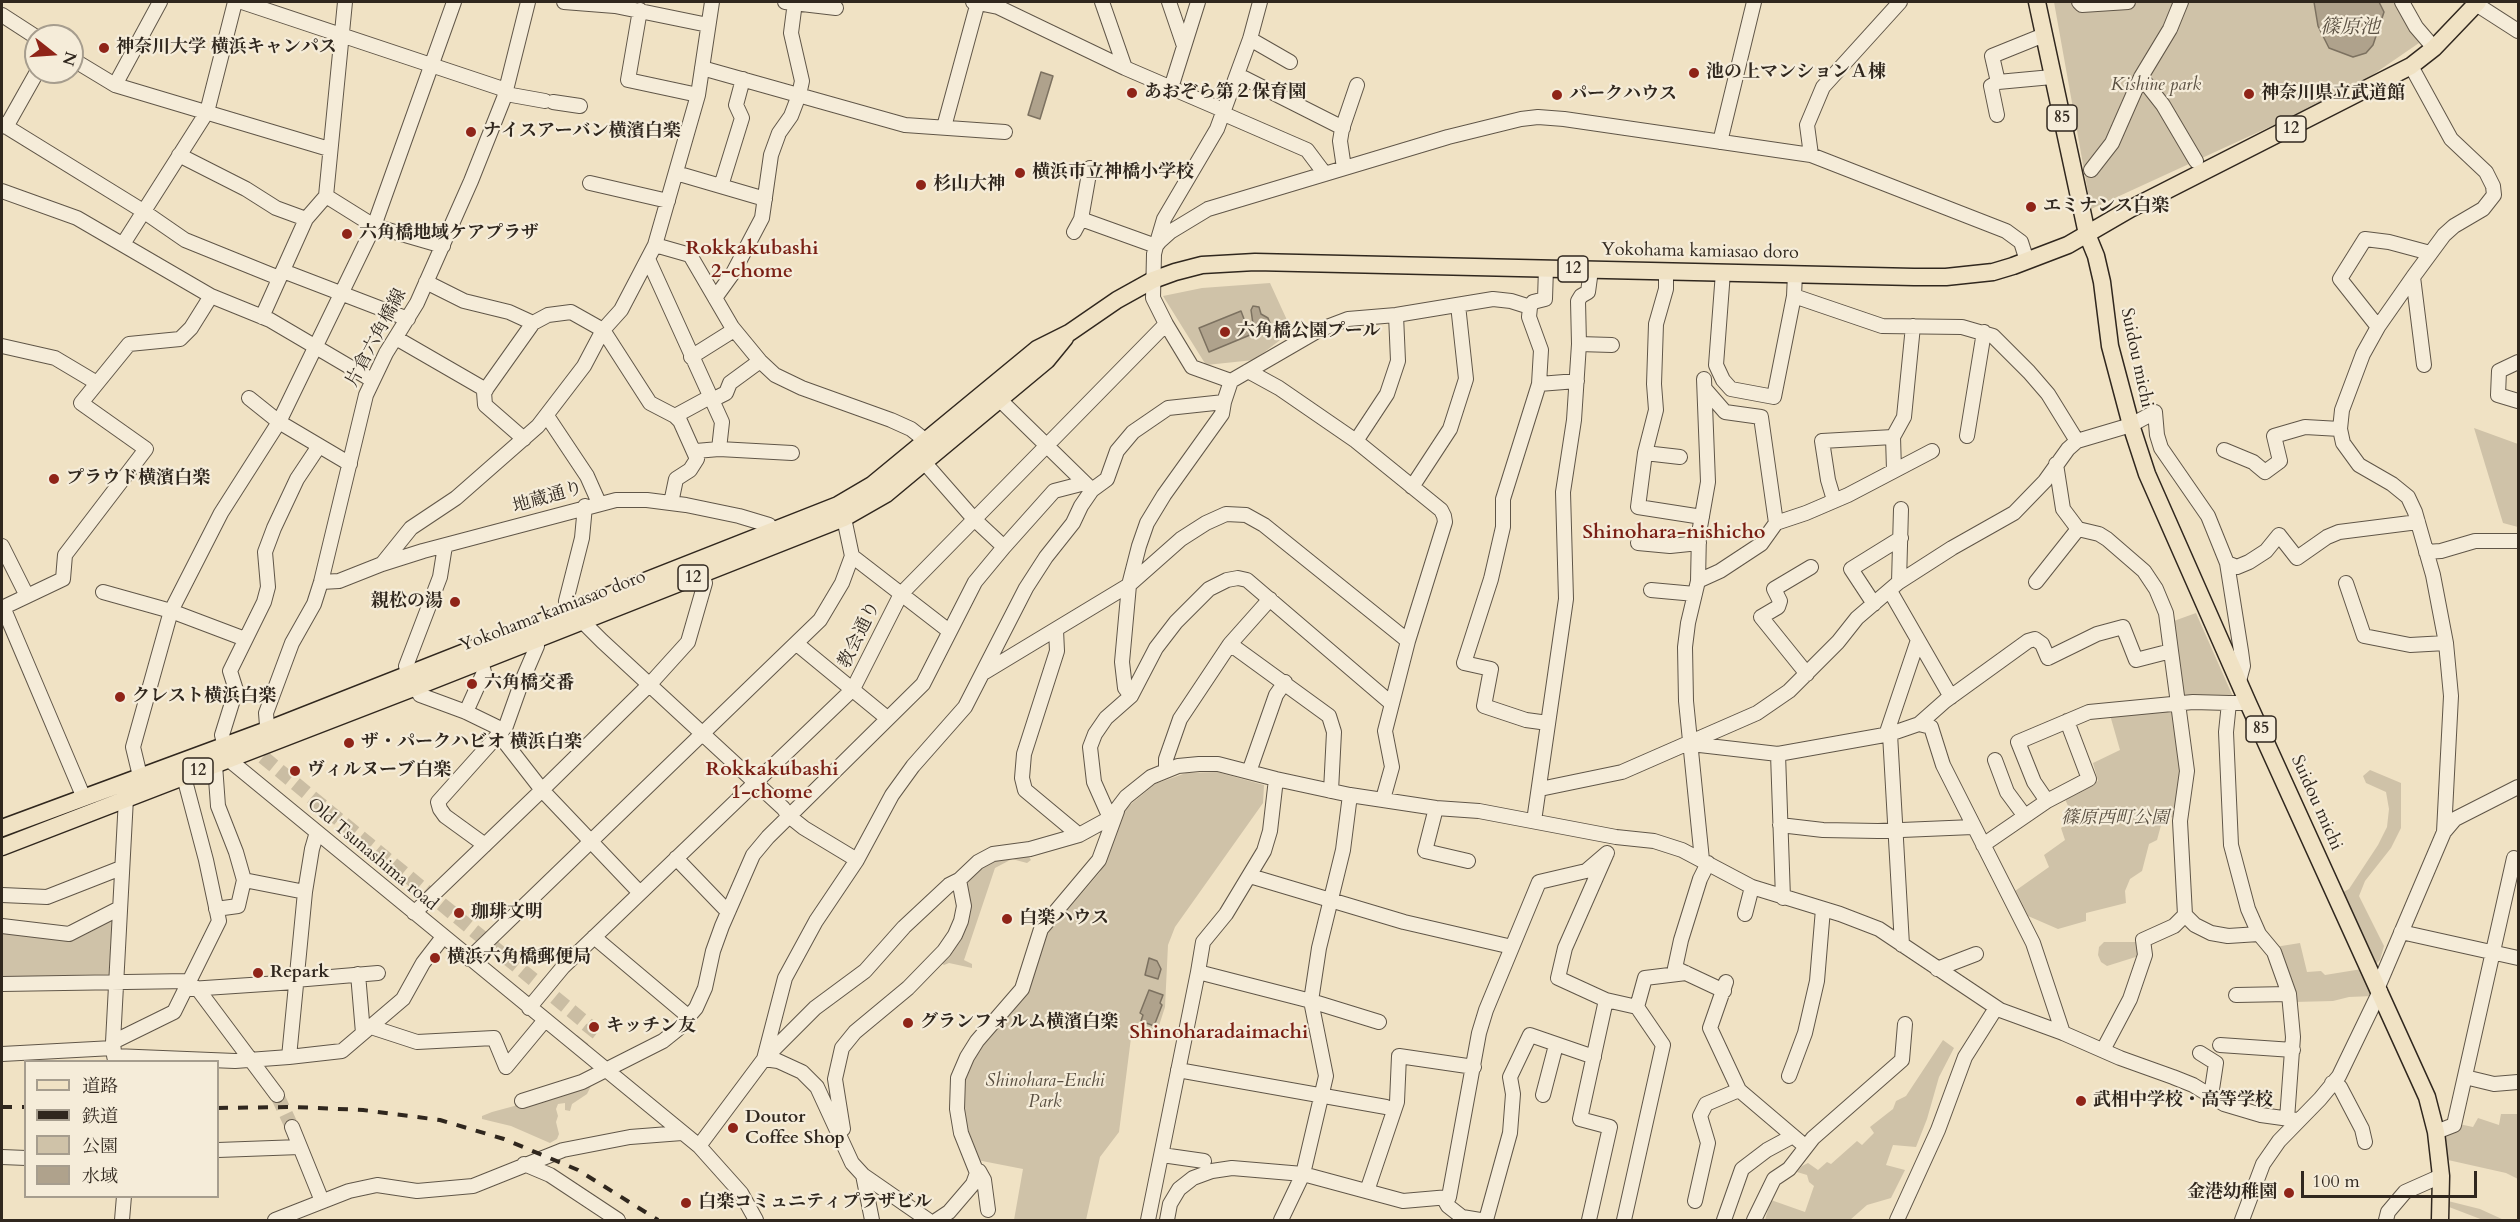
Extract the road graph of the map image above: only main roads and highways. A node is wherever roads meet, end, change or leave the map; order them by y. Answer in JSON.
{"nodes":[{"id":1,"x":2037,"y":2,"type":"edge"},
{"id":2,"x":2477,"y":3,"type":"edge"},
{"id":3,"x":2087,"y":234,"type":"junction"},
{"id":4,"x":1069,"y":333,"type":"junction"},
{"id":5,"x":775,"y":538,"type":"junction"},
{"id":6,"x":580,"y":615,"type":"junction"},
{"id":7,"x":413,"y":680,"type":"junction"},
{"id":8,"x":222,"y":757,"type":"junction"},
{"id":9,"x":2,"y":828,"type":"edge"},
{"id":10,"x":2,"y":847,"type":"edge"},
{"id":11,"x":2440,"y":1221,"type":"edge"}],
"edges":[{"from":1,"to":3,"type":"main road","number":"85"},
{"from":2,"to":3,"type":"main road","number":"12"},
{"from":3,"to":4,"type":"main road","name":"Yokohama kamiasao doro","number":"12"},
{"from":3,"to":11,"type":"main road","name":"Suidou michi","number":"85"},
{"from":4,"to":5,"type":"main road","name":"Yokohama kamiasao doro","number":"12"},
{"from":4,"to":5,"type":"main road","name":"Yokohama kamiasao doro","number":"12"},
{"from":5,"to":6,"type":"main road","name":"Yokohama kamiasao doro","number":"12"},
{"from":5,"to":6,"type":"main road","name":"Yokohama kamiasao doro","number":"12"},
{"from":6,"to":7,"type":"main road","name":"Yokohama kamiasao doro","number":"12"},
{"from":6,"to":7,"type":"main road","name":"Yokohama kamiasao doro","number":"12"},
{"from":7,"to":8,"type":"main road","name":"Yokohama kamiasao doro","number":"12"},
{"from":8,"to":9,"type":"main road","name":"Yokohama kamiasao doro","number":"12"},
{"from":8,"to":10,"type":"main road","name":"Yokohama kamiasao doro","number":"12"}]}
